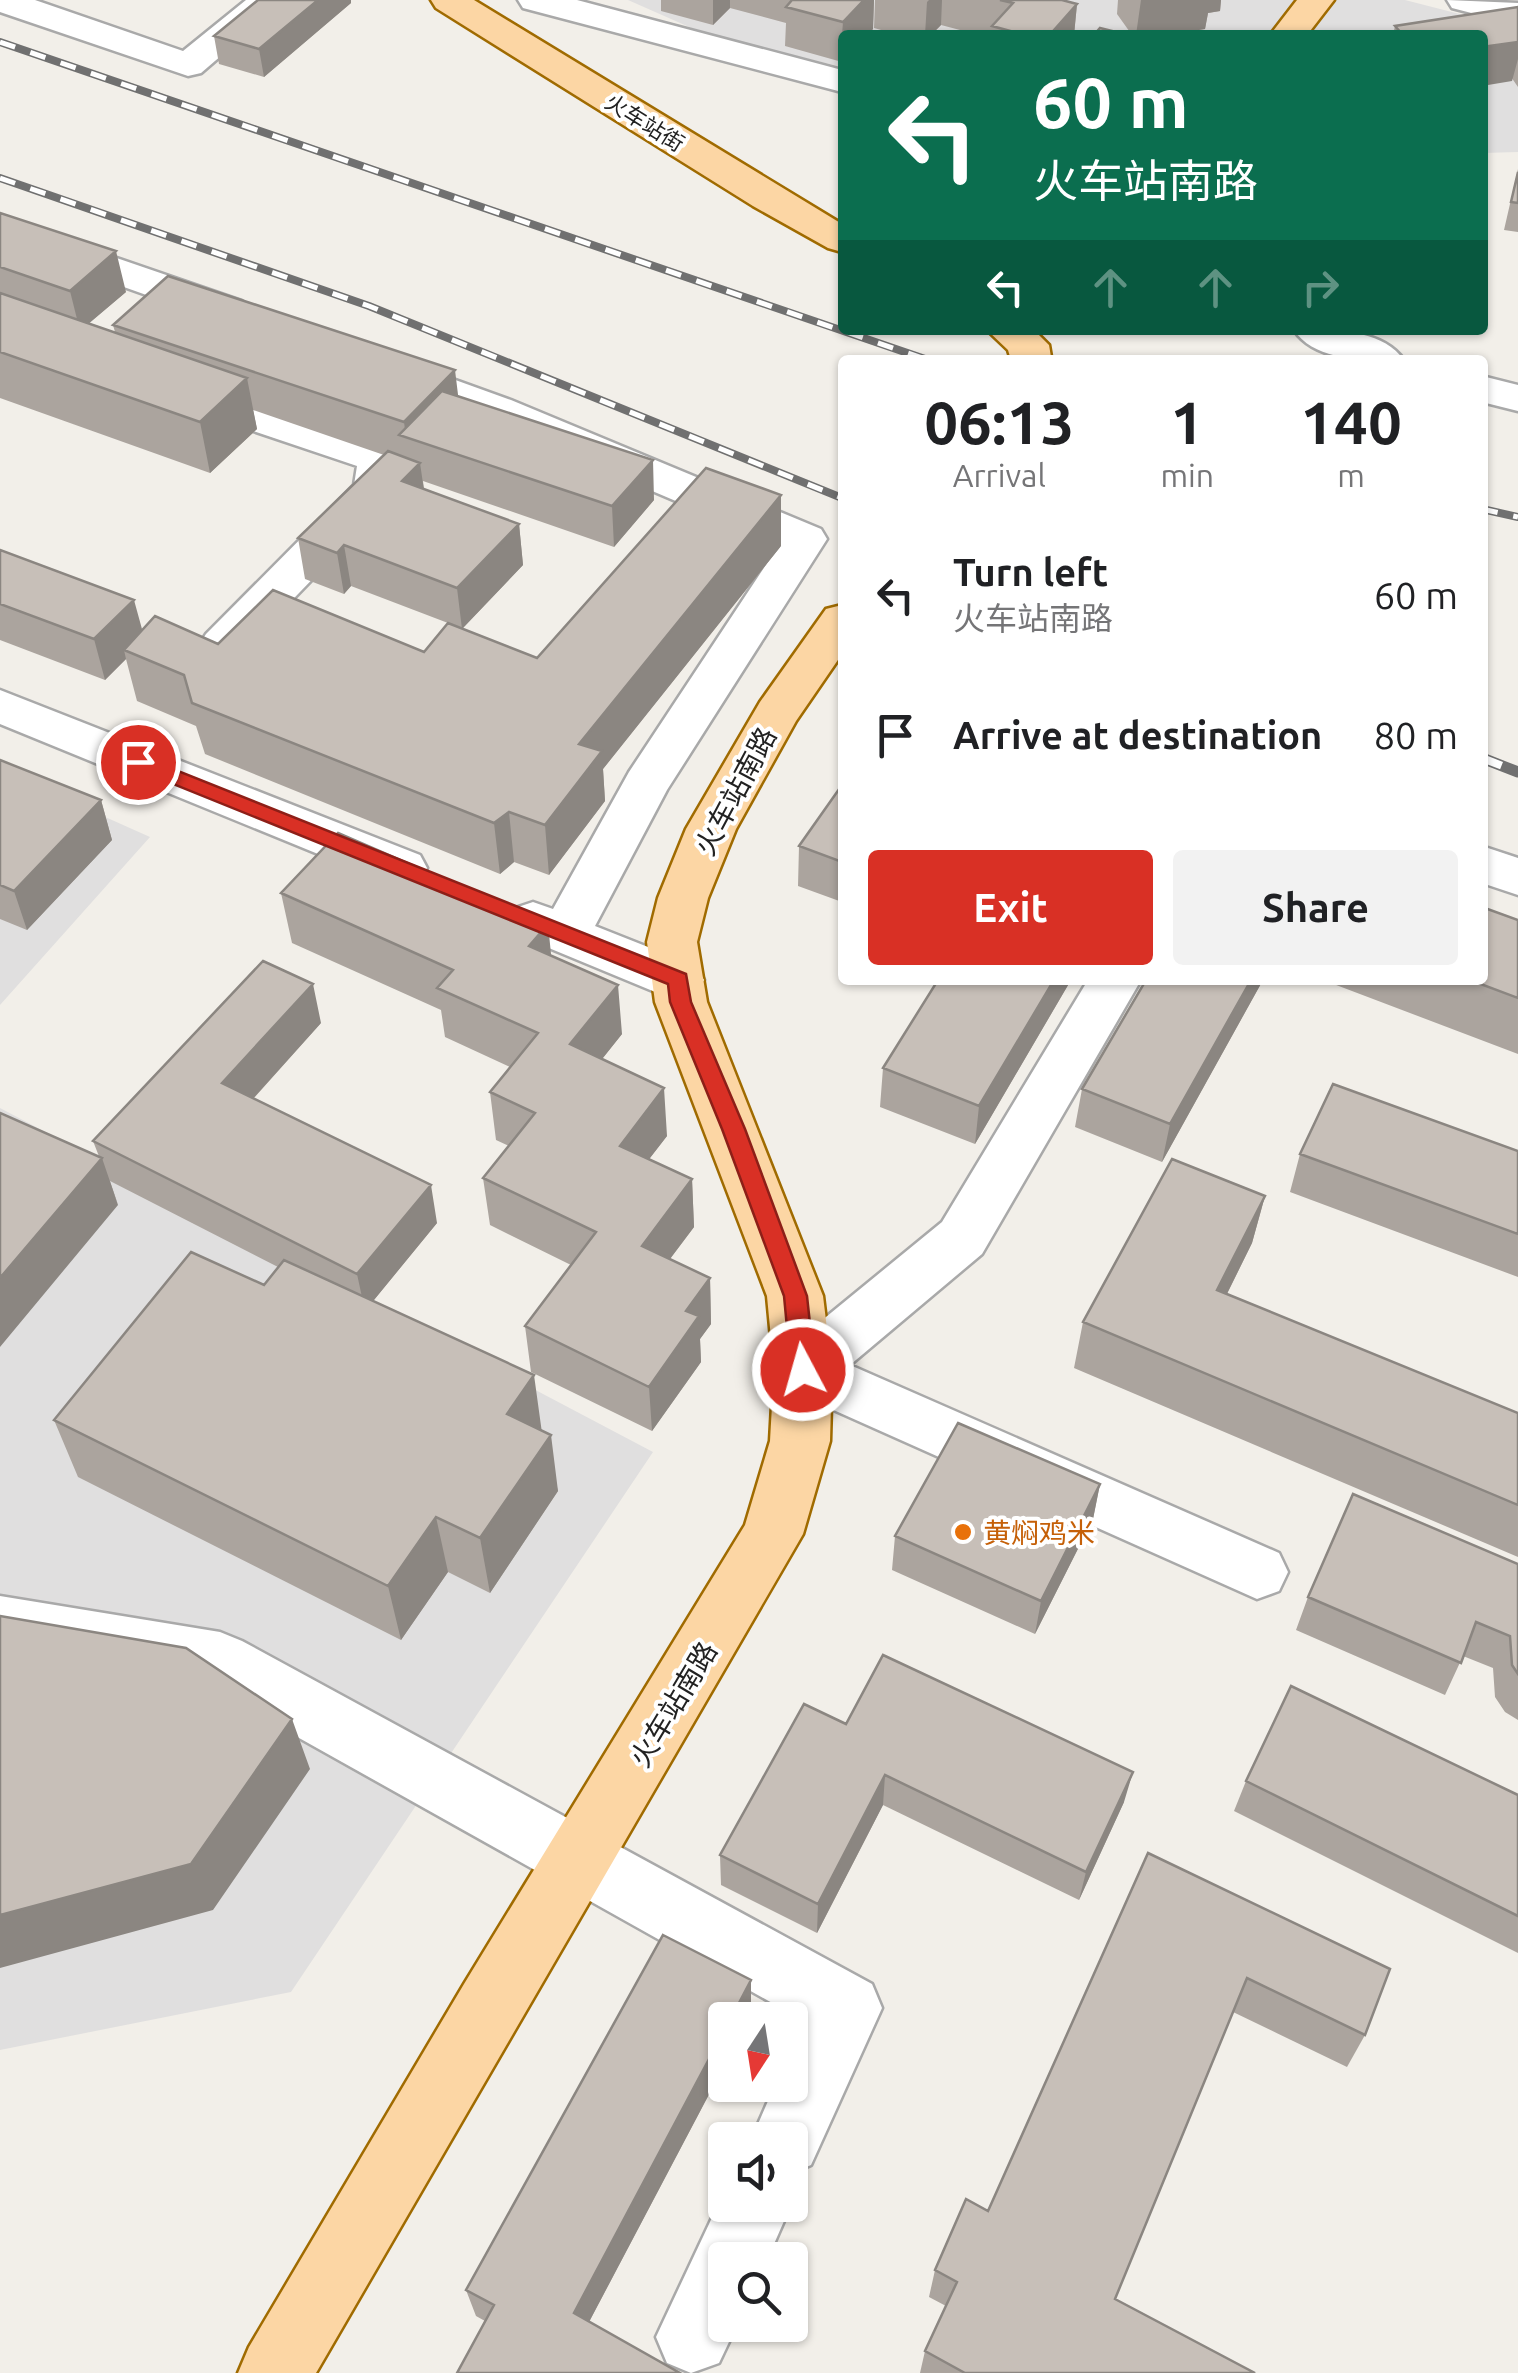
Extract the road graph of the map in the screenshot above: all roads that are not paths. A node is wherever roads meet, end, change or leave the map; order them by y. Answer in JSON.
{"nodes":[{"id":1,"x":0,"y":0,"type":"edge"},
{"id":2,"x":268,"y":0,"type":"edge"},
{"id":3,"x":449,"y":0,"type":"edge"},
{"id":4,"x":536,"y":0,"type":"edge"},
{"id":5,"x":1316,"y":0,"type":"edge"},
{"id":6,"x":1464,"y":0,"type":"edge"},
{"id":7,"x":1518,"y":14,"type":"edge"},
{"id":8,"x":1292,"y":30,"type":"edge"},
{"id":9,"x":838,"y":81,"type":"edge"},
{"id":10,"x":0,"y":230,"type":"edge"},
{"id":11,"x":838,"y":238,"type":"edge"},
{"id":12,"x":174,"y":290,"type":"junction"},
{"id":13,"x":264,"y":323,"type":"edge"},
{"id":14,"x":134,"y":324,"type":"edge"},
{"id":15,"x":1326,"y":335,"type":"edge"},
{"id":16,"x":1372,"y":355,"type":"edge"},
{"id":17,"x":353,"y":356,"type":"edge"},
{"id":18,"x":155,"y":384,"type":"edge"},
{"id":19,"x":1488,"y":390,"type":"edge"},
{"id":20,"x":1518,"y":398,"type":"edge"},
{"id":21,"x":838,"y":626,"type":"edge"},
{"id":22,"x":212,"y":655,"type":"edge"},
{"id":23,"x":0,"y":706,"type":"edge"},
{"id":24,"x":1488,"y":866,"type":"edge"},
{"id":25,"x":1518,"y":877,"type":"edge"},
{"id":26,"x":450,"y":887,"type":"edge"},
{"id":27,"x":500,"y":907,"type":"edge"},
{"id":28,"x":566,"y":934,"type":"junction"},
{"id":29,"x":678,"y":980,"type":"junction"},
{"id":30,"x":1112,"y":985,"type":"edge"},
{"id":31,"x":803,"y":1370,"type":"junction"},
{"id":32,"x":1257,"y":1572,"type":"dead end"},
{"id":33,"x":0,"y":1624,"type":"edge"},
{"id":34,"x":578,"y":1861,"type":"junction"},
{"id":35,"x":794,"y":2122,"type":"edge"},
{"id":36,"x":708,"y":2307,"type":"edge"},
{"id":37,"x":694,"y":2337,"type":"dead end"},
{"id":38,"x":275,"y":2373,"type":"edge"}],
"edges":[{"from":1,"to":2,"type":"street"},
{"from":3,"to":11,"type":"main road","name":"火车站街"},
{"from":4,"to":9,"type":"street"},
{"from":5,"to":8,"type":"main road"},
{"from":6,"to":7,"type":"street"},
{"from":10,"to":12,"type":"street"},
{"from":12,"to":13,"type":"street"},
{"from":12,"to":14,"type":"street"},
{"from":15,"to":16,"type":"street"},
{"from":17,"to":28,"type":"street"},
{"from":18,"to":22,"type":"street"},
{"from":19,"to":20,"type":"street"},
{"from":21,"to":29,"type":"main road","name":"火车站南路"},
{"from":23,"to":26,"type":"street"},
{"from":24,"to":25,"type":"street"},
{"from":27,"to":28,"type":"street"},
{"from":28,"to":29,"type":"street"},
{"from":29,"to":31,"type":"main road","name":"火车站南路"},
{"from":30,"to":31,"type":"street"},
{"from":31,"to":32,"type":"street"},
{"from":31,"to":34,"type":"main road","name":"火车站南路"},
{"from":33,"to":34,"type":"street"},
{"from":34,"to":35,"type":"street"},
{"from":34,"to":38,"type":"main road","name":"火车站南路"},
{"from":36,"to":37,"type":"street"}]}
